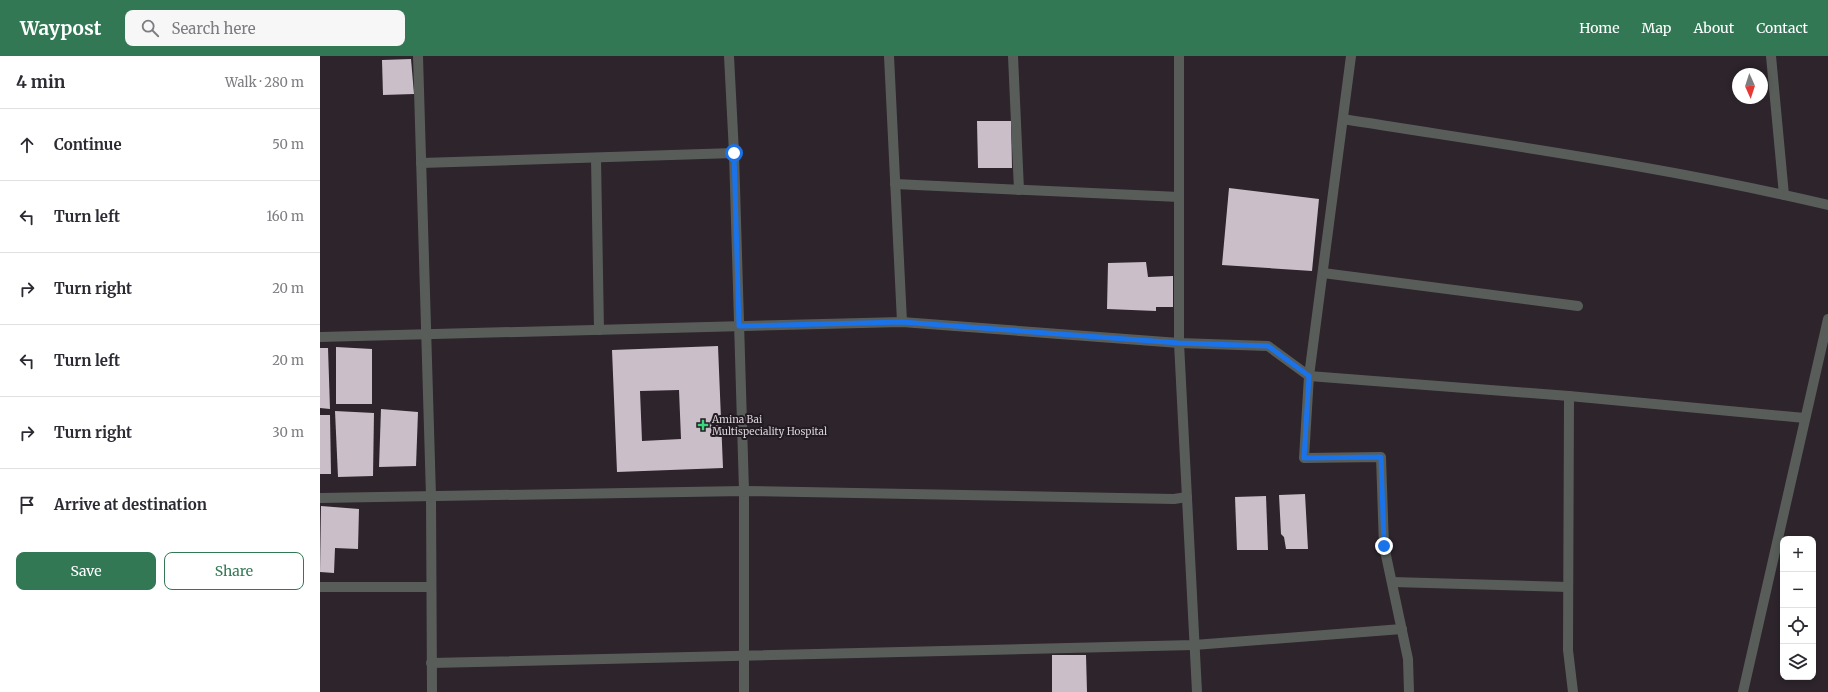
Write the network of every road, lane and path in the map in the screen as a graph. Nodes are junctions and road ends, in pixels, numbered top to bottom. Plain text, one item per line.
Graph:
1 (418, 56) edge
2 (729, 56) edge
3 (889, 56) edge
4 (1012, 56) edge
5 (1178, 56) edge
6 (1351, 56) edge
7 (1771, 56) edge
8 (1343, 119) junction
9 (734, 153) junction
10 (596, 158) junction
11 (421, 163) junction
12 (895, 184) junction
13 (1018, 190) junction
14 (1784, 194) junction
15 (1179, 197) junction
16 (1828, 205) edge
17 (1323, 273) junction
18 (1578, 306) dead end
19 (1828, 319) edge
20 (902, 322) junction
21 (739, 326) junction
22 (599, 330) junction
23 (426, 335) junction
24 (320, 337) edge
25 (1179, 343) junction
26 (1309, 376) junction
27 (1569, 396) junction
28 (1805, 418) junction
29 (744, 491) junction
30 (431, 496) junction
31 (1187, 497) junction
32 (320, 498) edge
33 (1392, 582) junction
34 (320, 586) edge
35 (431, 587) junction
36 (1568, 587) junction
37 (1402, 629) junction
38 (1194, 645) junction
39 (744, 656) junction
40 (431, 663) junction
41 (432, 692) edge
42 (744, 692) edge
43 (1197, 692) edge
44 (1410, 692) edge
45 (1574, 692) edge
46 (1743, 692) edge

1 - 11 street
2 - 9 street
3 - 12 street
4 - 13 street
5 - 15 street
6 - 8 street
7 - 14 street
8 - 14 street
8 - 17 street
9 - 10 street
9 - 21 street
10 - 11 street
10 - 22 street
11 - 23 street
12 - 13 street
12 - 20 street
13 - 15 street
14 - 16 street
15 - 25 street
17 - 18 street
17 - 26 street
19 - 28 street
20 - 21 street
20 - 25 street
21 - 22 street
21 - 29 street
22 - 23 street
23 - 24 street
23 - 30 street
25 - 26 street
25 - 31 street
26 - 27 street
26 - 33 street
27 - 28 street
27 - 36 street
28 - 46 street
29 - 30 street
29 - 31 street
29 - 39 street
30 - 32 street
30 - 35 street
31 - 38 street
33 - 36 street
33 - 37 street
34 - 35 street
35 - 40 street
36 - 45 street
37 - 38 street
37 - 44 street
38 - 39 street
38 - 43 street
39 - 40 street
39 - 42 street
40 - 41 street

